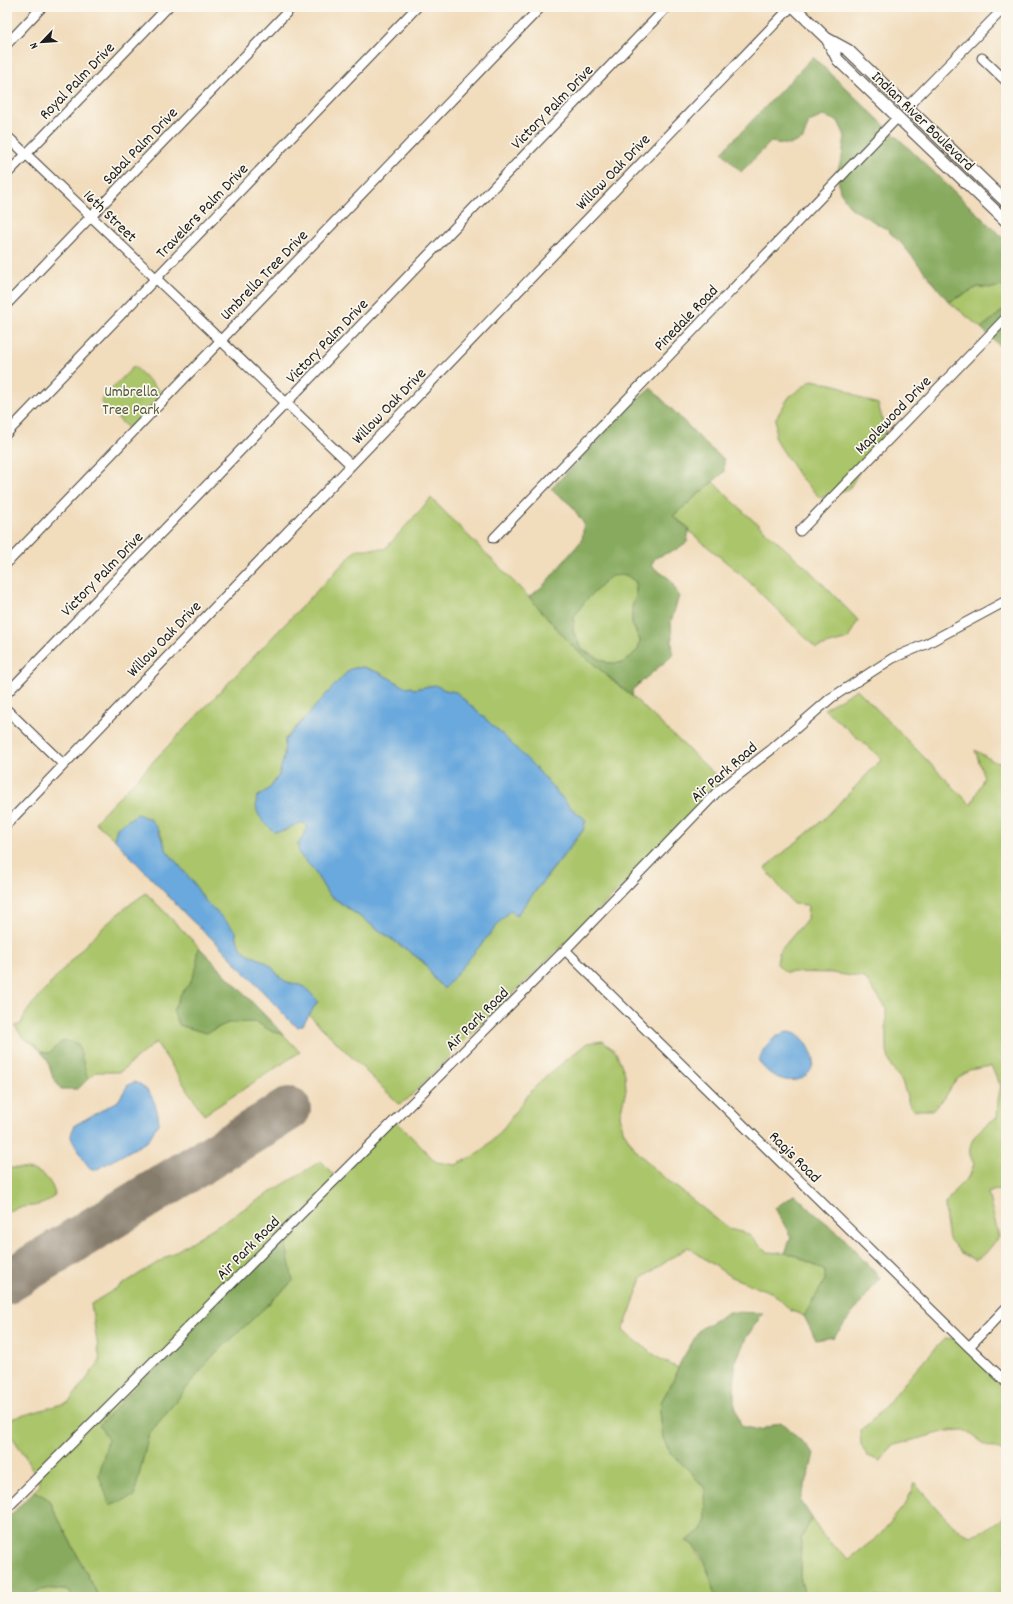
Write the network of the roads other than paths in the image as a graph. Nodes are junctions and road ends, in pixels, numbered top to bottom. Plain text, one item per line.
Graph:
1 (42, 7) edge
2 (168, 7) edge
3 (292, 7) edge
4 (417, 7) edge
5 (542, 7) edge
6 (667, 7) edge
7 (791, 7) edge
8 (794, 7) edge
9 (1005, 7) edge
10 (826, 38) junction
11 (7, 44) edge
12 (982, 58) dead end
13 (1006, 81) edge
14 (907, 107) junction
15 (898, 117) junction
16 (7, 136) edge
17 (26, 154) junction
18 (7, 174) edge
19 (1006, 202) edge
20 (91, 216) junction
21 (1006, 221) edge
22 (156, 278) junction
23 (7, 304) edge
24 (1006, 318) edge
25 (221, 340) junction
26 (286, 403) junction
27 (7, 433) edge
28 (351, 465) junction
29 (800, 531) dead end
30 (494, 538) dead end
31 (7, 563) edge
32 (1006, 601) edge
33 (7, 693) edge
34 (7, 710) edge
35 (63, 764) junction
36 (7, 824) edge
37 (565, 950) junction
38 (1006, 1308) edge
39 (968, 1347) junction
40 (1006, 1382) edge
41 (7, 1508) edge

1 - 11 street
2 - 17 street, Royal Palm Drive
3 - 20 street, Sabal Palm Drive
4 - 22 street, Travelers Palm Drive
5 - 25 street, Umbrella Tree Drive
6 - 26 street, Victory Palm Drive
7 - 28 street, Willow Oak Drive
8 - 10 main road, Indian River Boulevard
9 - 14 street
10 - 14 main road, Indian River Boulevard
10 - 15 main road, Indian River Boulevard
12 - 13 street
14 - 19 main road, Indian River Boulevard
15 - 21 main road, Indian River Boulevard
15 - 30 street, Pinedale Road
16 - 17 street, 16th Street
17 - 18 street, Royal Palm Drive
17 - 20 street, 16th Street
20 - 22 street, 16th Street
20 - 23 street, Sabal Palm Drive
22 - 25 street, 16th Street
22 - 27 street, Travelers Palm Drive
24 - 29 street, Maplewood Drive
25 - 26 street, 16th Street
25 - 31 street, Umbrella Tree Drive
26 - 28 street, 16th Street
26 - 33 street, Victory Palm Drive
28 - 35 street, Willow Oak Drive
32 - 37 street, Air Park Road
34 - 35 street
35 - 36 street, Willow Oak Drive
37 - 39 street, Ragis Road
37 - 41 street, Air Park Road
38 - 39 street
39 - 40 street, Ragis Road

